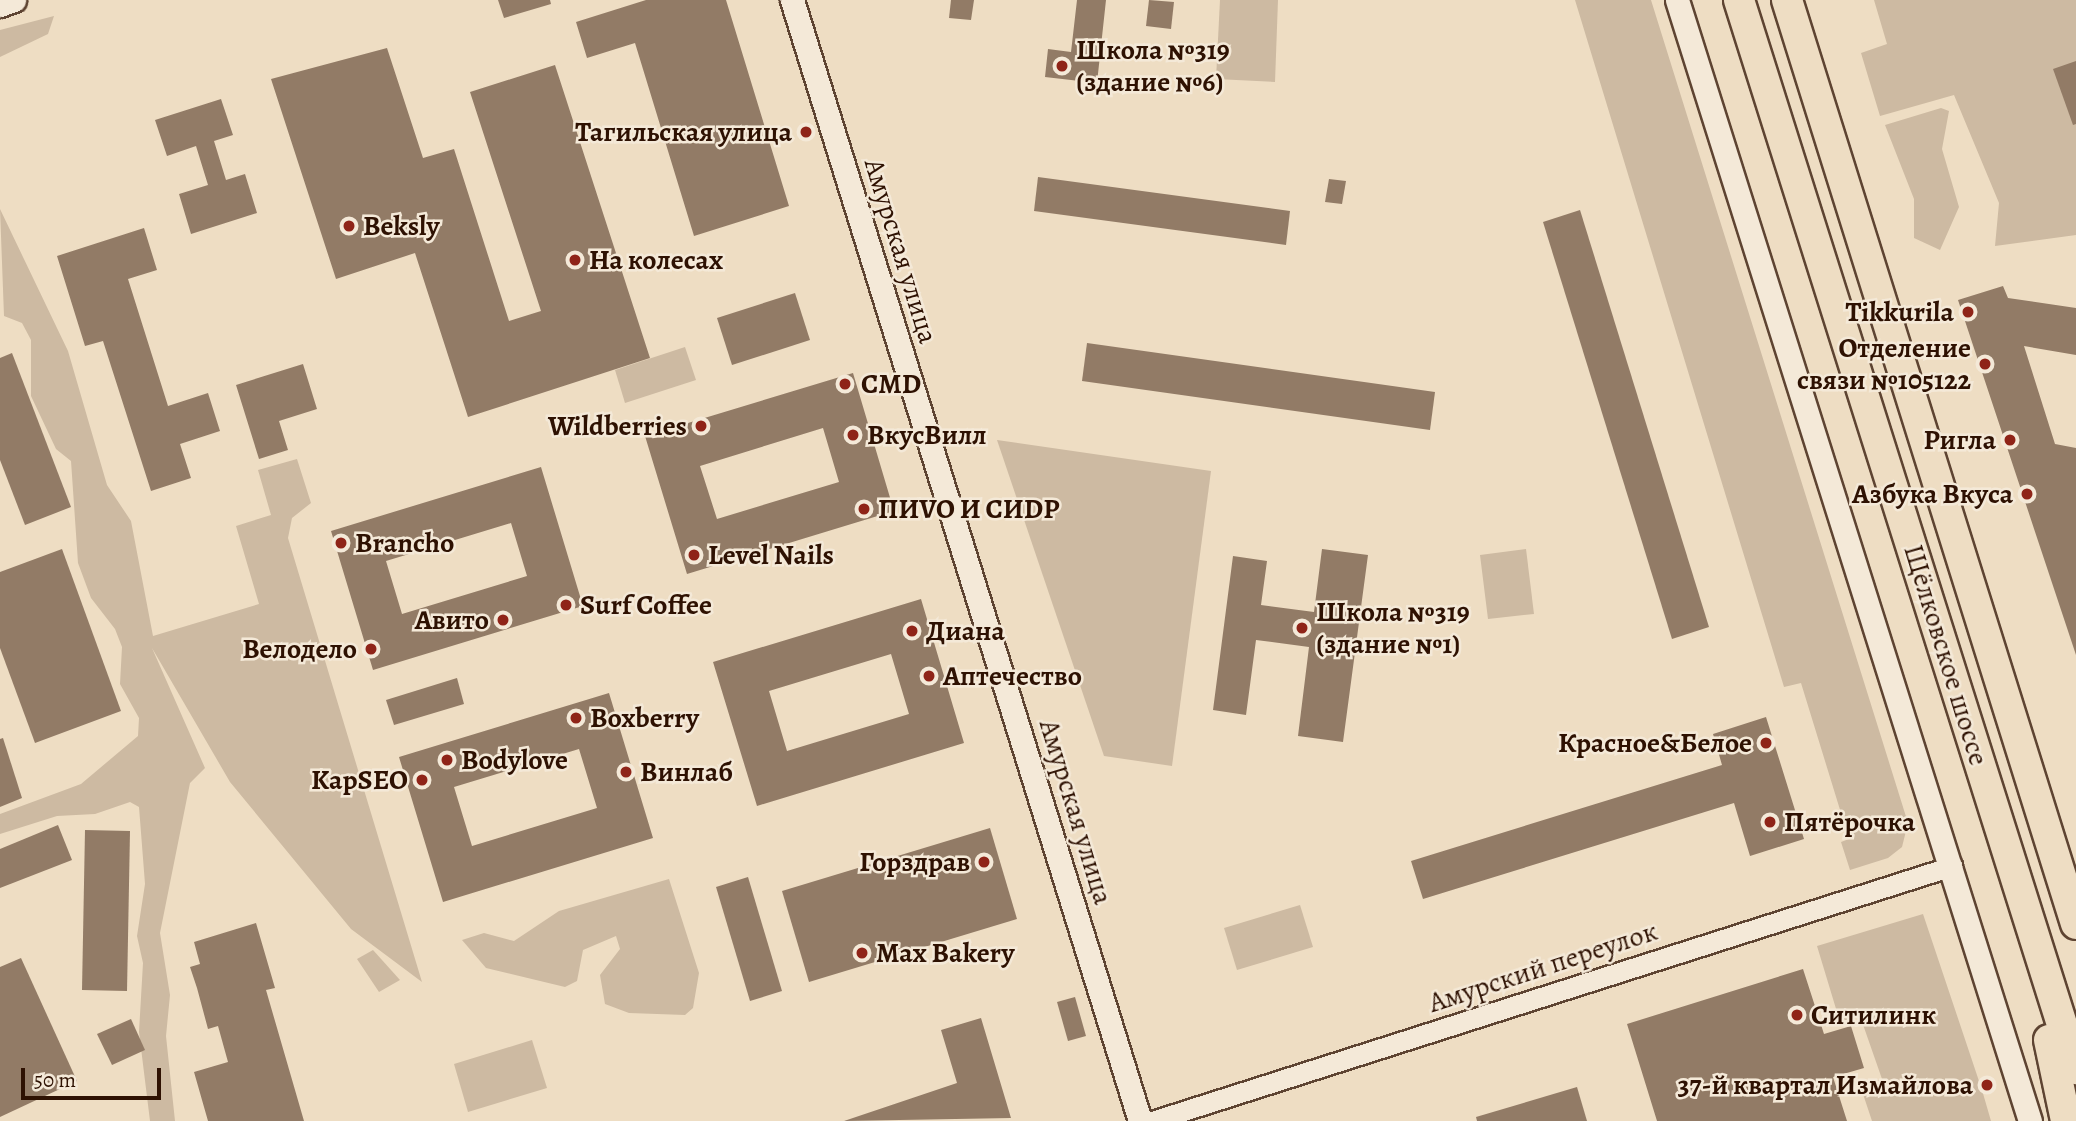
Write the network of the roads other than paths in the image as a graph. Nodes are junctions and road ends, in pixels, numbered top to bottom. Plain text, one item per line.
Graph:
1 (14, 0) edge
2 (792, 0) edge
3 (1677, 0) edge
4 (1739, 0) edge
5 (1787, 0) edge
6 (0, 5) edge
7 (2011, 862) junction
8 (1952, 866) junction
9 (2076, 924) edge
10 (2076, 1069) edge
11 (1140, 1121) edge
12 (1152, 1121) edge
13 (2030, 1121) edge
14 (2066, 1121) edge

1 - 6 street
2 - 11 street, Амурская улица
3 - 8 street
4 - 7 main road, Щёлковское шоссе
5 - 9 main road, Щёлковское шоссе
7 - 10 main road, Щёлковское шоссе
7 - 14 main road
8 - 12 street, Амурский переулок
8 - 13 street

